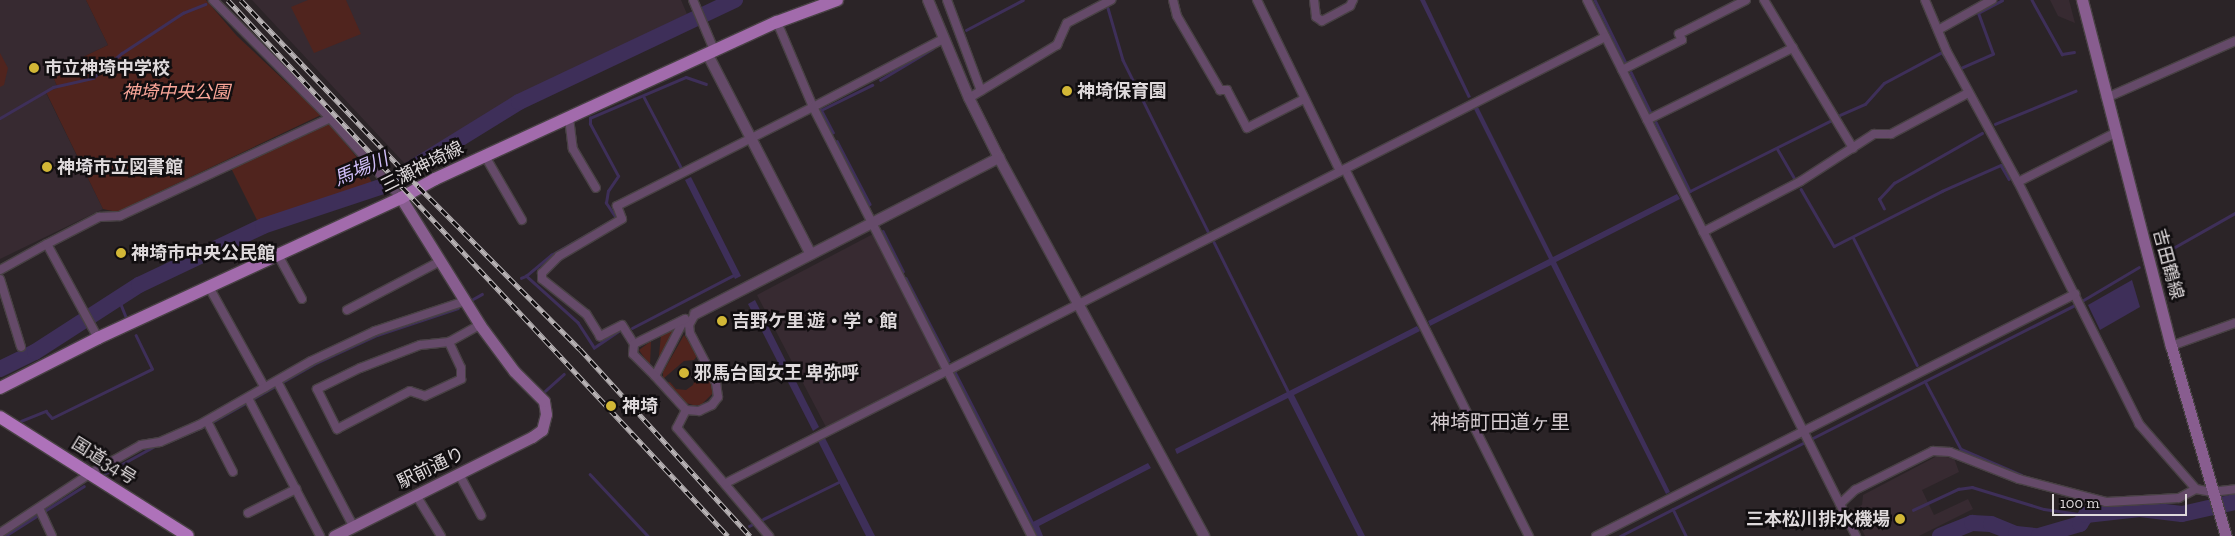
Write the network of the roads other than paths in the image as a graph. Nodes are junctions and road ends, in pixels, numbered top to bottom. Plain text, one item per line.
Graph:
1 (213, 0) edge
2 (837, 0) edge
3 (928, 0) edge
4 (947, 0) edge
5 (1111, 0) edge
6 (1173, 0) edge
7 (1257, 0) edge
8 (1314, 0) edge
9 (1353, 0) edge
10 (1587, 0) edge
11 (1746, 0) edge
12 (1764, 0) edge
13 (1925, 0) edge
14 (1992, 0) edge
15 (2082, 0) edge
16 (694, 3) edge
17 (777, 22) junction
18 (1938, 30) junction
19 (1605, 36) junction
20 (943, 39) junction
21 (2235, 42) edge
22 (1793, 48) junction
23 (712, 54) junction
24 (1622, 70) junction
25 (981, 91) junction
26 (1968, 93) junction
27 (969, 98) junction
28 (2106, 98) junction
29 (1304, 99) junction
30 (813, 107) junction
31 (330, 118) junction
32 (569, 118) junction
33 (1647, 120) junction
34 (2115, 133) junction
35 (751, 139) junction
36 (1853, 148) junction
37 (485, 156) junction
38 (999, 158) junction
39 (1342, 170) junction
40 (2018, 182) junction
41 (596, 188) dead end
42 (397, 194) junction
43 (522, 220) dead end
44 (872, 222) junction
45 (1703, 232) junction
46 (46, 244) junction
47 (810, 253) junction
48 (278, 255) junction
49 (439, 262) junction
50 (0, 270) edge
51 (0, 279) edge
52 (209, 287) junction
53 (2076, 296) junction
54 (302, 299) dead end
55 (465, 301) junction
56 (1079, 301) junction
57 (347, 310) dead end
58 (695, 314) junction
59 (684, 320) junction
60 (2235, 323) edge
61 (480, 325) junction
62 (98, 338) junction
63 (449, 342) junction
64 (634, 344) junction
65 (2171, 346) junction
66 (21, 347) dead end
67 (946, 368) junction
68 (655, 376) junction
69 (278, 384) junction
70 (0, 388) edge
71 (265, 388) junction
72 (250, 401) junction
73 (686, 410) junction
74 (0, 417) edge
75 (208, 424) junction
76 (1804, 433) junction
77 (234, 472) dead end
78 (91, 473) junction
79 (459, 474) junction
80 (726, 483) junction
81 (296, 489) junction
82 (2196, 489) junction
83 (2235, 489) edge
84 (2212, 492) junction
85 (416, 495) junction
86 (1840, 504) junction
87 (41, 512) junction
88 (248, 514) dead end
89 (481, 515) dead end
90 (353, 530) edge
91 (0, 533) edge
92 (52, 536) edge
93 (188, 536) edge
94 (320, 536) edge
95 (334, 536) edge
96 (441, 536) edge
97 (769, 536) edge
98 (1032, 536) edge
99 (1204, 536) edge
100 (1529, 536) edge
101 (1596, 536) edge
102 (1856, 536) edge
103 (2226, 536) edge

1 - 31 street
2 - 17 main road, 三瀬神埼線
3 - 20 street
4 - 25 street
5 - 25 street
6 - 29 street
7 - 29 street
8 - 9 street
10 - 19 street
11 - 24 street
12 - 22 street
13 - 18 street
14 - 18 street
15 - 28 main road, 吉田鶴線
16 - 23 street
17 - 23 main road, 三瀬神埼線
17 - 30 street
18 - 26 street
19 - 24 street
19 - 39 street
20 - 27 street
20 - 30 street
21 - 28 street
22 - 33 street
22 - 36 street
23 - 32 main road, 三瀬神埼線
23 - 35 street
24 - 33 street
25 - 27 street
26 - 36 street
26 - 40 street
27 - 38 street
28 - 34 main road, 吉田鶴線
29 - 39 street
30 - 35 street
30 - 44 street
31 - 42 street
31 - 46 street
32 - 37 main road, 三瀬神埼線
32 - 41 street
33 - 45 street
34 - 40 street
34 - 65 main road, 吉田鶴線
35 - 47 street
35 - 64 street
36 - 45 street
37 - 42 main road, 三瀬神埼線
37 - 43 street
38 - 44 street
38 - 56 street
39 - 56 street
39 - 100 street
40 - 53 street
42 - 48 main road, 三瀬神埼線
42 - 49 main road
44 - 47 street
44 - 67 street
45 - 76 street
46 - 50 street
46 - 62 street
47 - 58 street
48 - 52 main road, 三瀬神埼線
48 - 54 street
49 - 55 main road
49 - 57 street
51 - 66 street
52 - 62 main road, 三瀬神埼線
52 - 71 street
53 - 76 street
53 - 82 street
55 - 61 main road
55 - 69 street
56 - 67 street
56 - 99 street
58 - 59 street
58 - 73 street
59 - 64 street
59 - 68 street
60 - 65 street
61 - 63 street
61 - 79 main road, 駅前通り
62 - 70 main road, 三瀬神埼線
63 - 63 street
64 - 68 street
65 - 84 main road, 吉田鶴線
67 - 80 street
67 - 98 street
68 - 73 street
69 - 71 street
69 - 90 street
71 - 72 street
72 - 75 street
72 - 81 street
73 - 80 street
74 - 78 highway, 国道34号
75 - 77 street
75 - 78 street
76 - 86 street
76 - 101 street
78 - 87 street
78 - 93 highway, 国道34号
79 - 85 main road, 駅前通り
79 - 89 street
80 - 97 street
81 - 88 street
81 - 94 street
82 - 84 street
82 - 86 street
83 - 84 street
84 - 103 main road, 吉田鶴線
85 - 90 main road, 駅前通り
85 - 96 street
86 - 102 street
87 - 91 street
87 - 92 street
90 - 95 main road, 駅前通り

